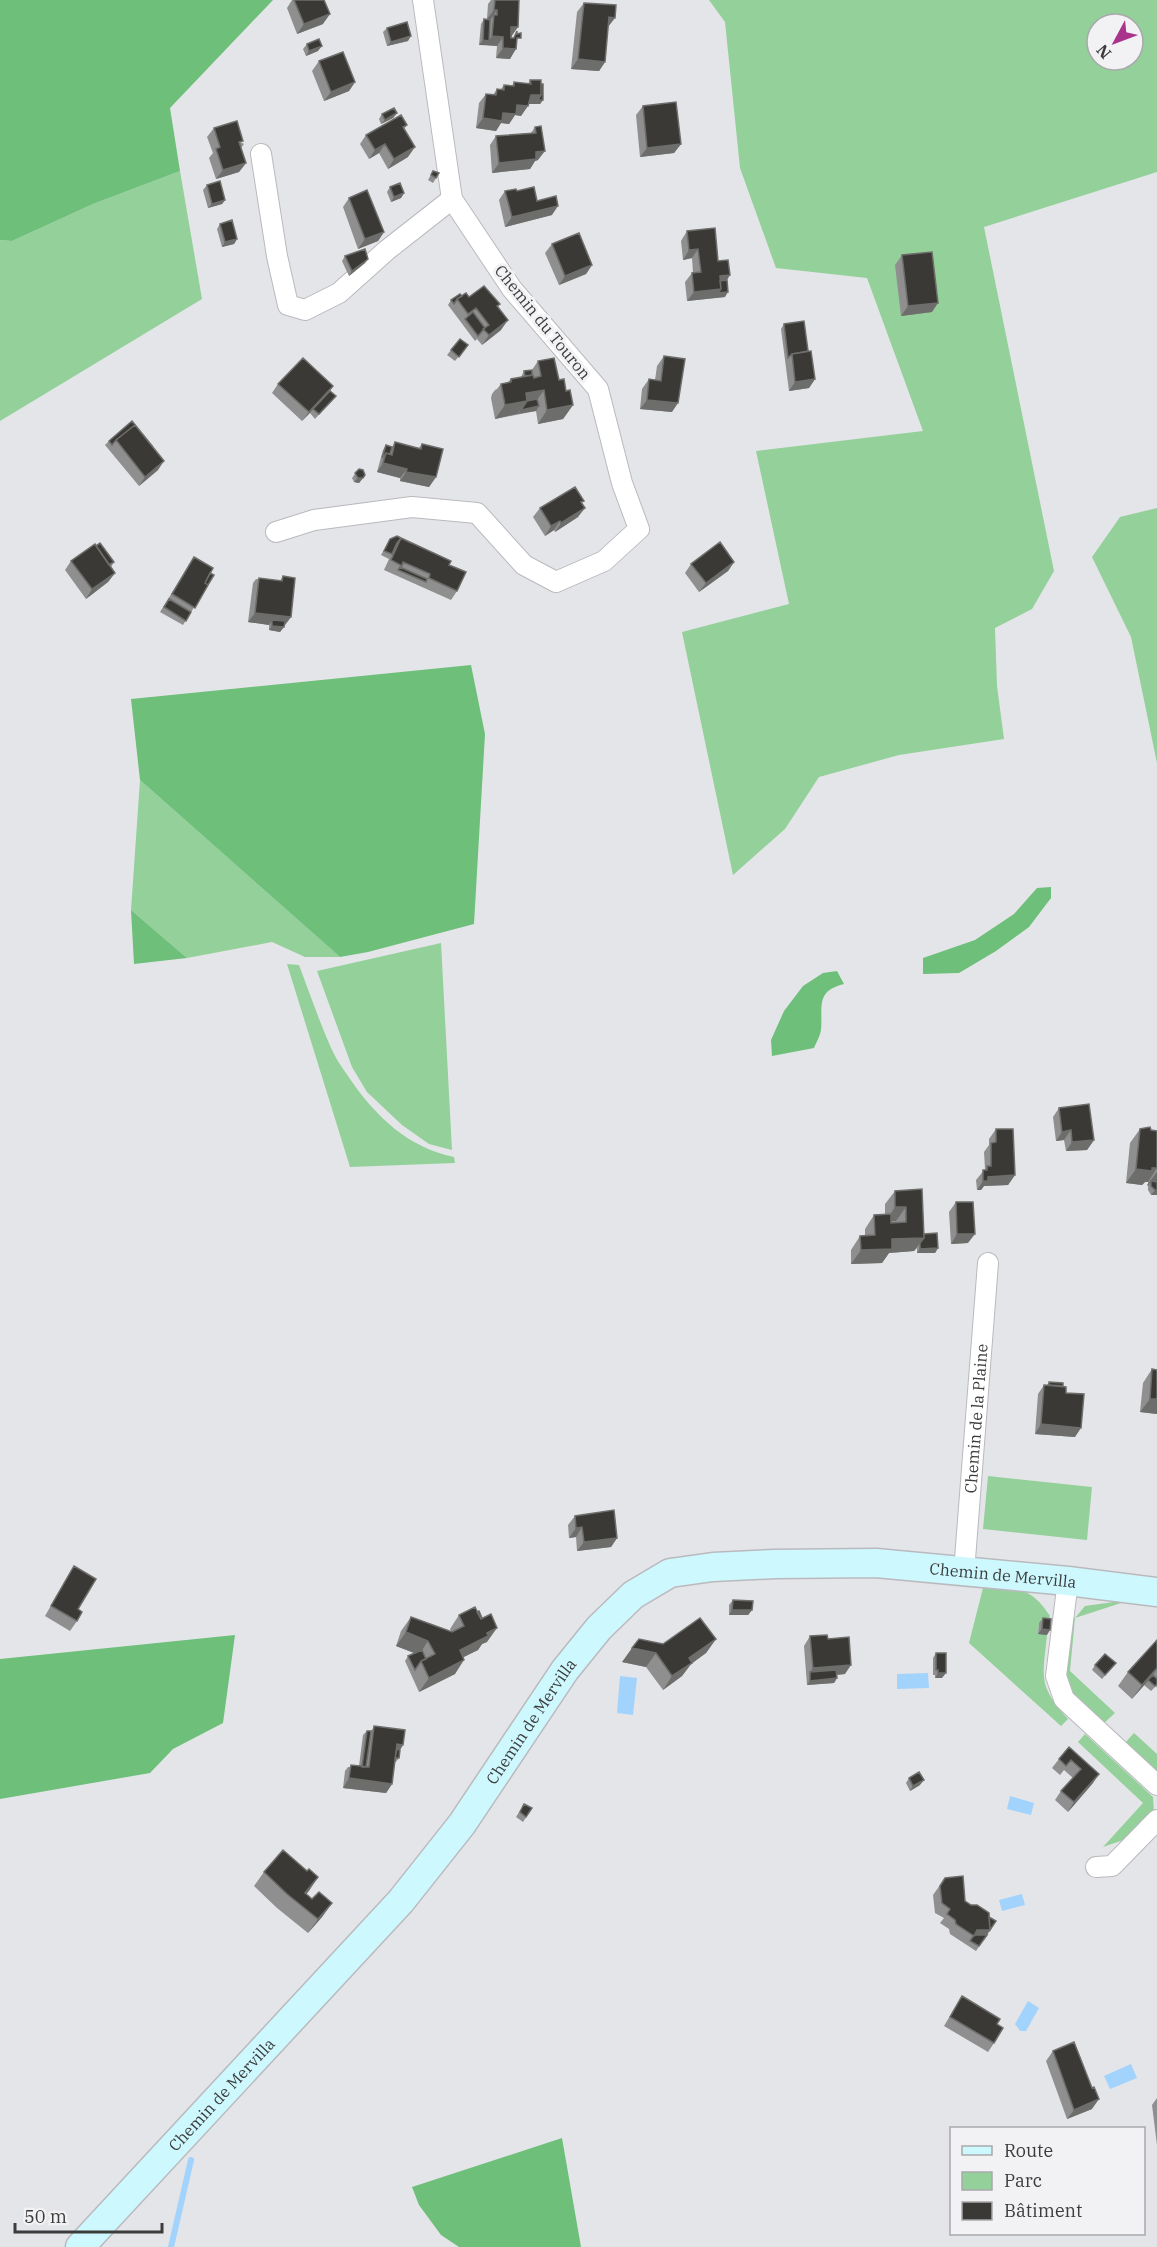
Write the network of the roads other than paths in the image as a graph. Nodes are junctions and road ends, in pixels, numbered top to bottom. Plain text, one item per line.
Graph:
1 (423, 0) edge
2 (261, 154) dead end
3 (452, 199) junction
4 (276, 532) dead end
5 (988, 1263) dead end
6 (964, 1572) junction
7 (1068, 1581) junction
8 (1157, 1592) edge
9 (1157, 1785) edge
10 (1157, 1820) edge
11 (1096, 1867) dead end
12 (80, 2247) edge

1 - 3 street, Chemin du Touron
2 - 3 street
3 - 4 street, Chemin du Touron
5 - 6 street, Chemin de la Plaine
6 - 7 street, Chemin de Mervilla
6 - 12 street, Chemin de Mervilla
7 - 8 street, Chemin de Mervilla
7 - 9 street
10 - 11 street

